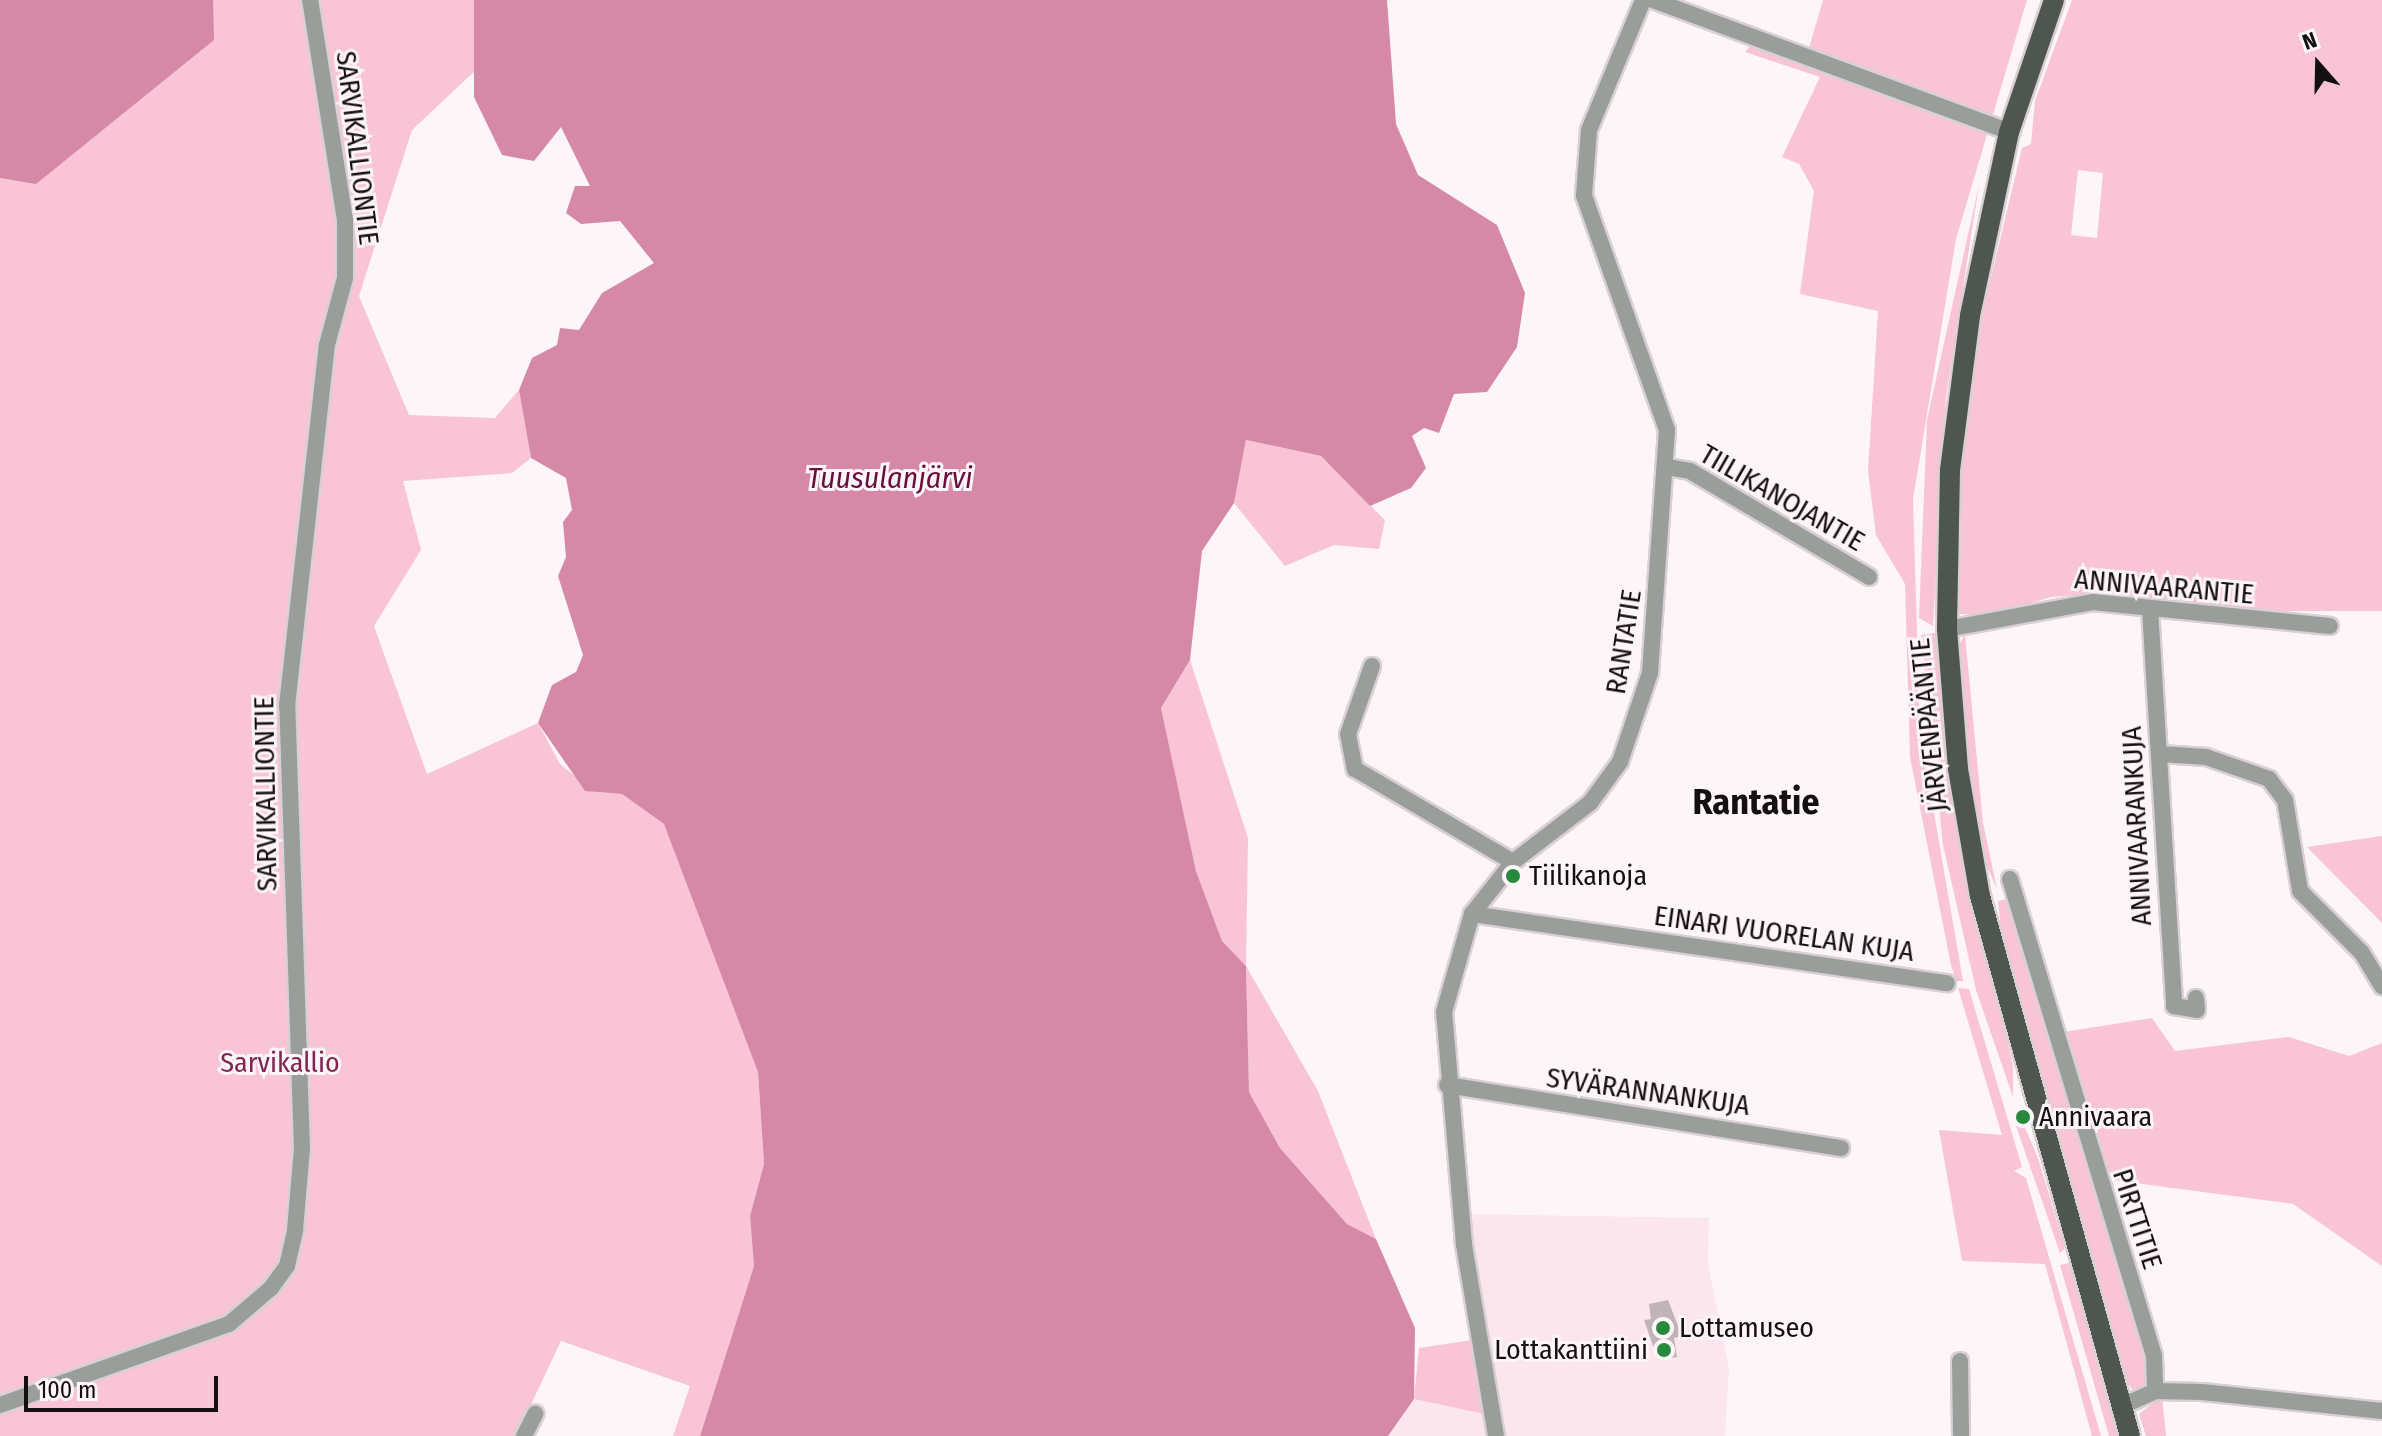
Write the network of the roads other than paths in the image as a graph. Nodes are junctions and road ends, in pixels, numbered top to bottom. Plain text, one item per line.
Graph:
1 (310, 0) edge
2 (1643, 0) edge
3 (1653, 0) edge
4 (2054, 0) edge
5 (2009, 132) junction
6 (1667, 467) junction
7 (1869, 577) dead end
8 (2150, 609) junction
9 (2330, 626) dead end
10 (1947, 629) junction
11 (1372, 666) dead end
12 (2161, 754) junction
13 (1513, 862) junction
14 (2010, 879) dead end
15 (1472, 914) junction
16 (1947, 983) dead end
17 (2382, 986) edge
18 (2196, 998) dead end
19 (1447, 1085) junction
20 (1841, 1148) dead end
21 (1960, 1361) dead end
22 (2155, 1391) junction
23 (0, 1405) edge
24 (2122, 1406) junction
25 (2382, 1411) edge
26 (535, 1414) dead end
27 (524, 1436) edge
28 (1496, 1436) edge
29 (1961, 1436) edge
30 (2130, 1436) edge

1 - 23 street, SARVIKALLIONTIE
2 - 6 street, RANTATIE
3 - 5 street
4 - 5 main road, JÄRVENPÄÄNTIE
5 - 10 main road, JÄRVENPÄÄNTIE
6 - 7 street, TIILIKANOJANTIE
6 - 13 street, RANTATIE
8 - 9 street, ANNIVAARANTIE
8 - 10 street, ANNIVAARANTIE
8 - 12 street, ANNIVAARANKUJA
10 - 24 main road, JÄRVENPÄÄNTIE
11 - 13 street
12 - 17 street
12 - 18 street, ANNIVAARANKUJA
13 - 15 street, RANTATIE
14 - 22 street, PIRTTITIE
15 - 16 street, EINARI VUORELAN KUJA
15 - 19 street, RANTATIE
19 - 20 street, SYVÄRANNANKUJA
19 - 28 street, RANTATIE
21 - 29 street
22 - 24 street
22 - 25 street
24 - 30 main road, JÄRVENPÄÄNTIE
26 - 27 street

